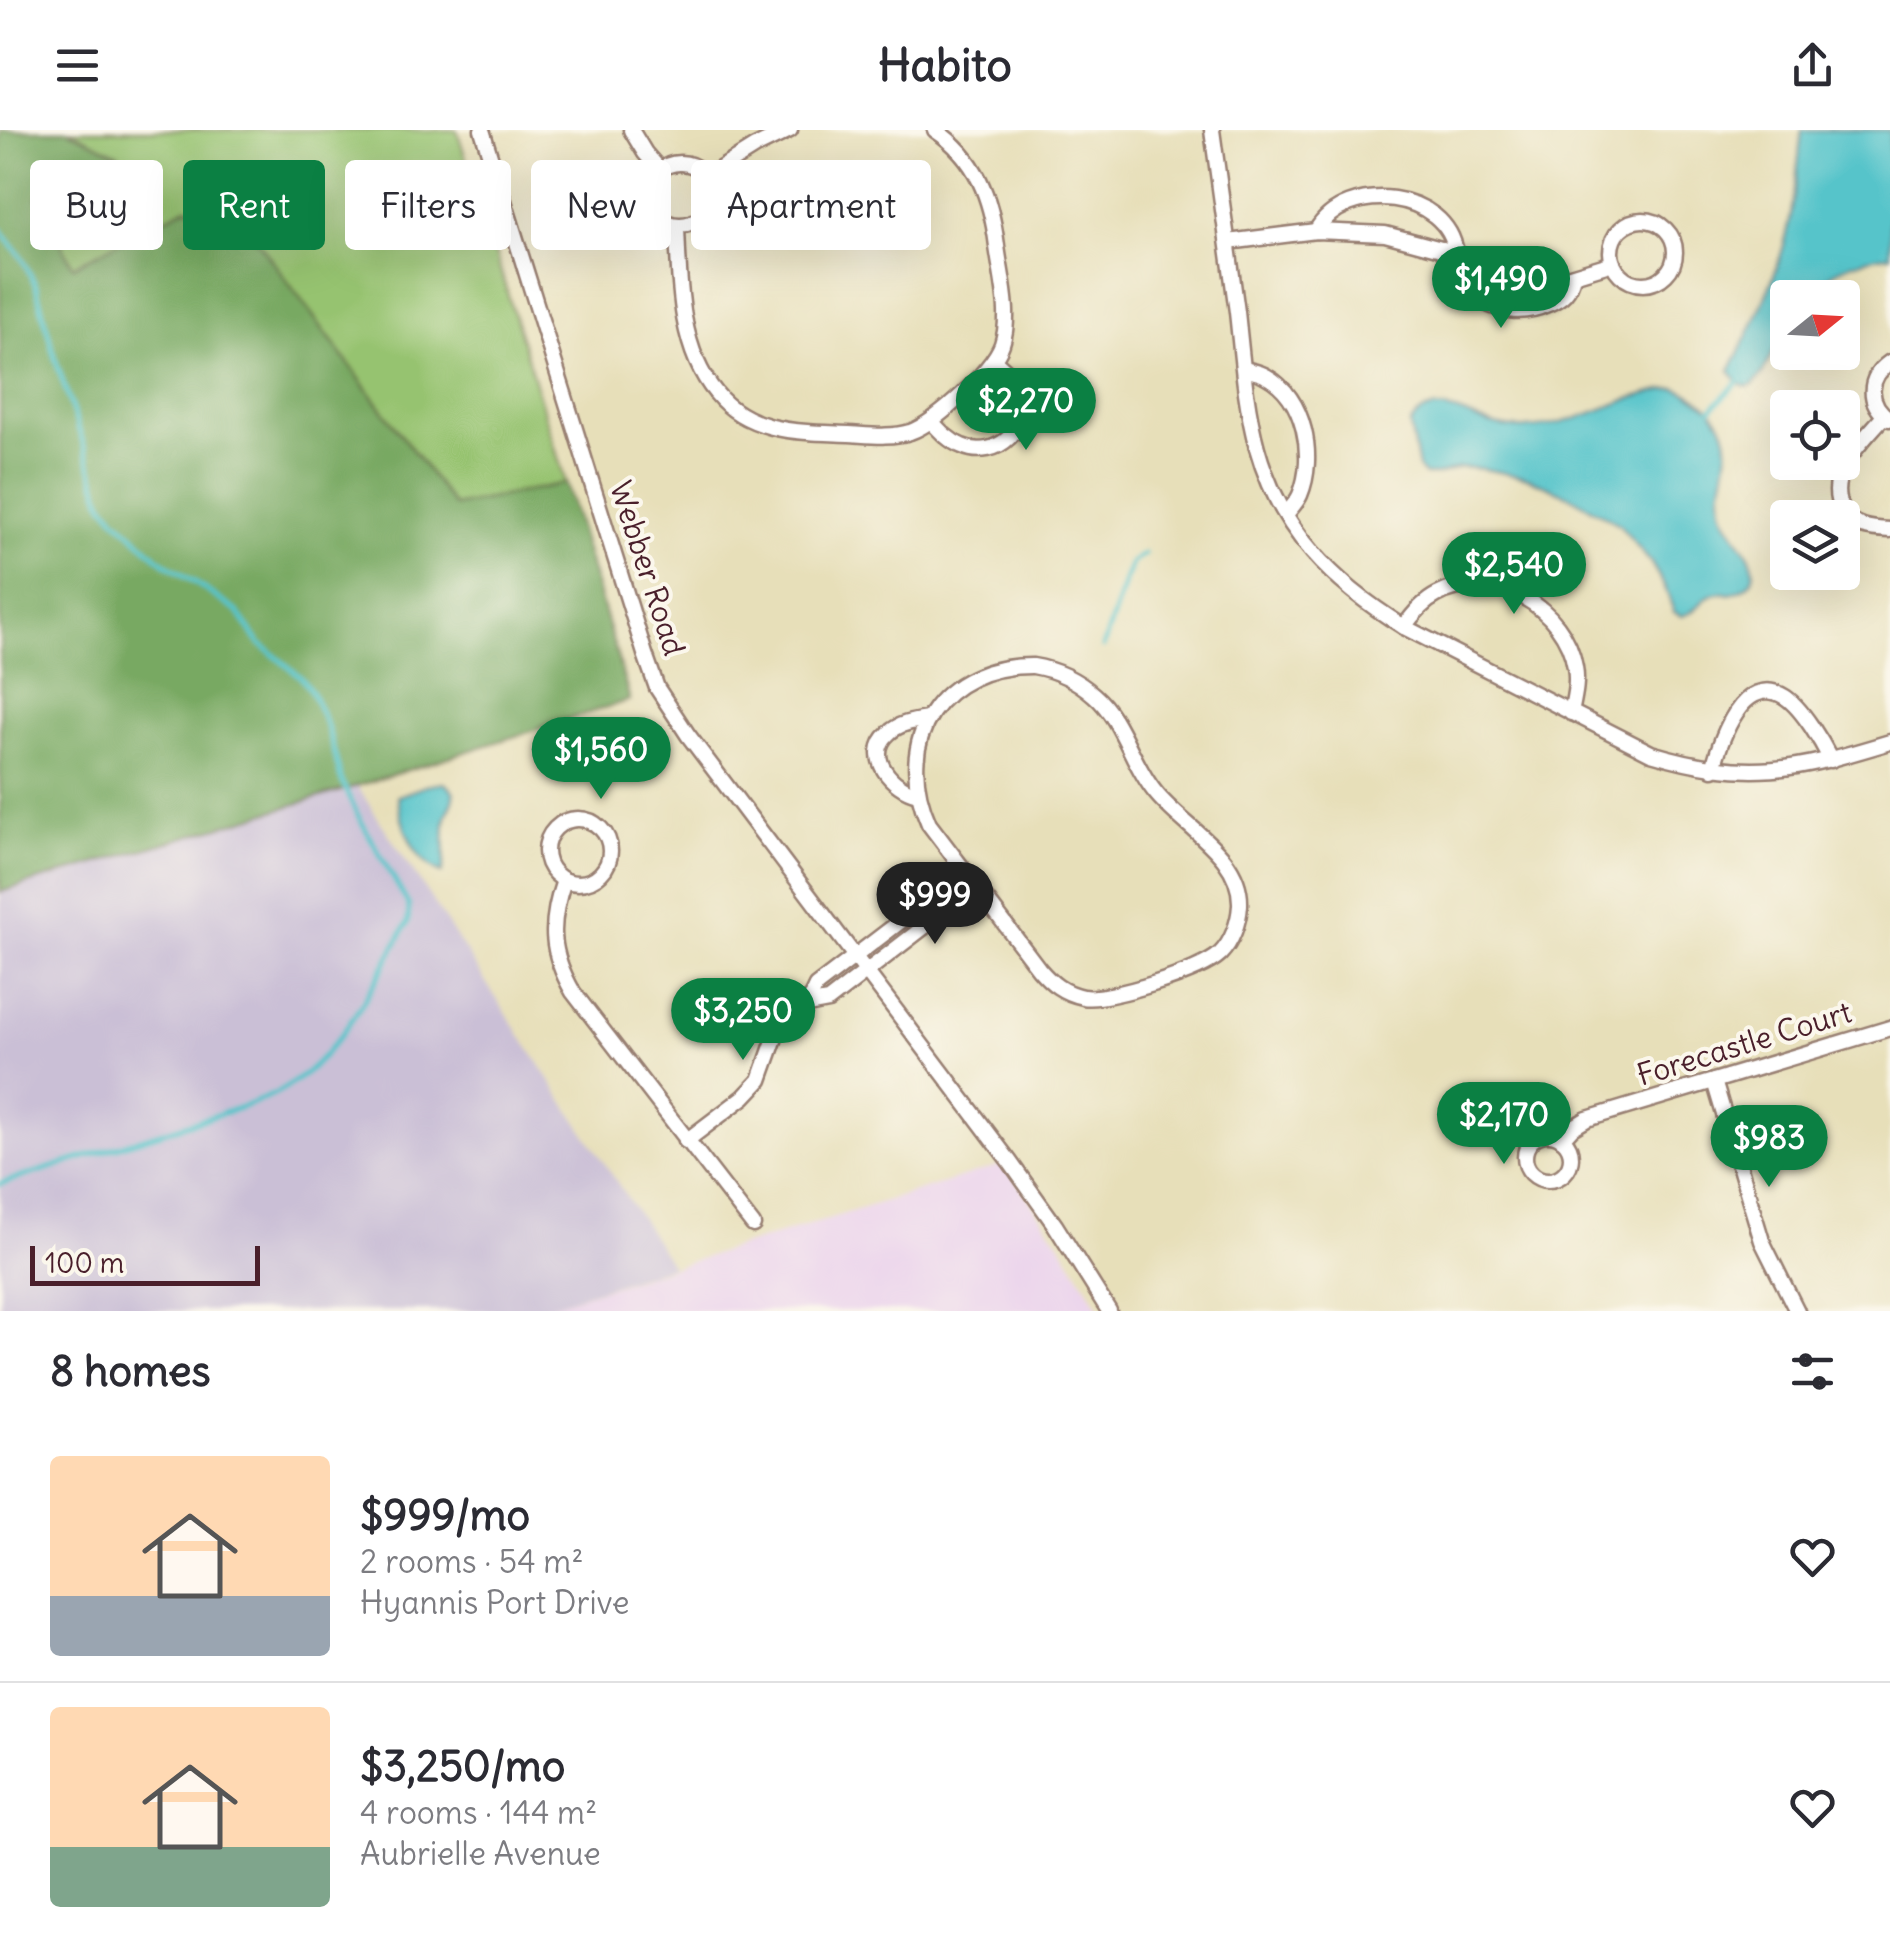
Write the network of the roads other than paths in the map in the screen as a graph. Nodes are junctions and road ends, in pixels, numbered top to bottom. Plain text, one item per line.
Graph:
1 (482, 130) edge
2 (631, 130) edge
3 (790, 130) edge
4 (935, 130) edge
5 (1212, 130) edge
6 (651, 160) edge
7 (734, 160) edge
8 (671, 224) edge
9 (691, 224) edge
10 (676, 226) junction
11 (1316, 231) junction
12 (1228, 242) junction
13 (1450, 251) junction
14 (1613, 264) junction
15 (1572, 276) junction
16 (994, 360) junction
17 (1890, 362) edge
18 (1244, 368) junction
19 (1887, 418) edge
20 (931, 421) junction
21 (1286, 514) junction
22 (1890, 530) edge
23 (1404, 627) junction
24 (1570, 713) junction
25 (928, 719) junction
26 (1890, 742) edge
27 (1830, 760) junction
28 (1714, 768) junction
29 (918, 794) junction
30 (965, 872) junction
31 (564, 880) junction
32 (976, 887) junction
33 (854, 955) junction
34 (867, 973) junction
35 (807, 1005) junction
36 (1890, 1028) edge
37 (1714, 1081) junction
38 (1562, 1139) dead end
39 (686, 1141) junction
40 (753, 1225) dead end
41 (1109, 1311) edge
42 (1797, 1311) edge

1 - 33 street, Webber Road
2 - 6 street
3 - 7 street
4 - 16 street
5 - 12 street
8 - 10 street
9 - 10 street
10 - 20 street
11 - 12 street
11 - 13 street
11 - 13 street
12 - 18 street
13 - 15 street
13 - 15 street
14 - 14 street
14 - 15 street
16 - 20 street
16 - 20 street
17 - 19 street
18 - 21 street
18 - 21 street
19 - 22 street
21 - 23 street
23 - 24 street
23 - 24 street
24 - 28 street
25 - 29 street
25 - 29 street
25 - 32 street
26 - 27 street
27 - 28 street
27 - 28 street
29 - 30 street
30 - 32 street
30 - 33 street
31 - 31 street
31 - 39 street
32 - 34 street
33 - 34 street, Webber Road
33 - 35 street
34 - 35 street
34 - 41 street, Webber Road
35 - 39 street
36 - 37 street, Forecastle Court
37 - 38 street, Forecastle Court
37 - 42 street
39 - 40 street

